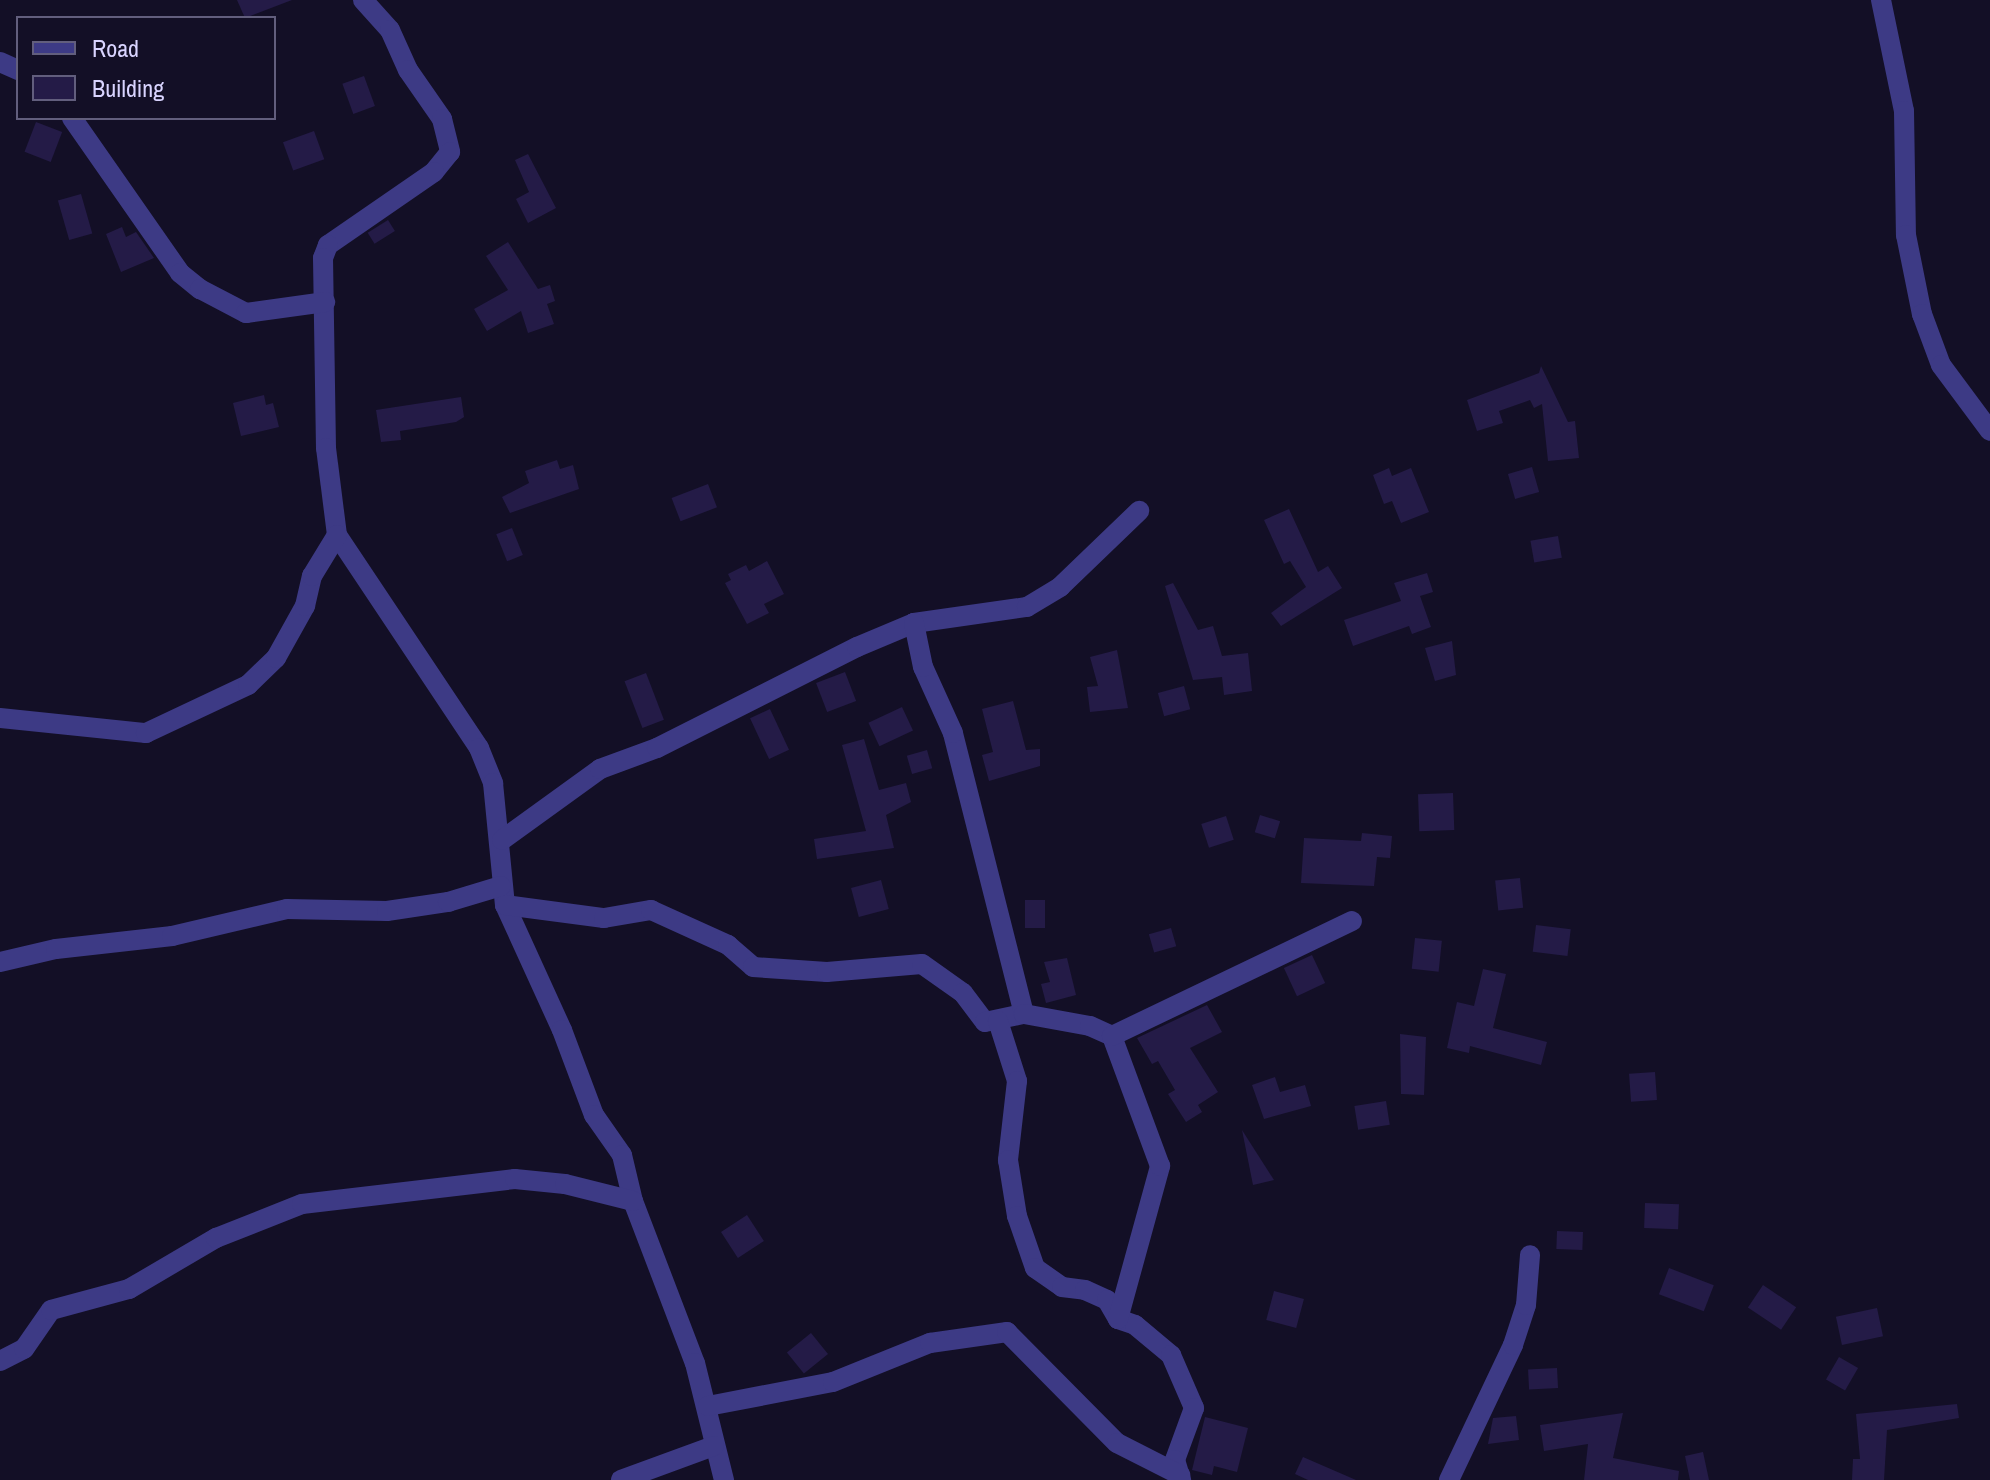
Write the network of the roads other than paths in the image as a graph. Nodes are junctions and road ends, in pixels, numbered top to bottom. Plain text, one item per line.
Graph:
1 (363, 0) edge
2 (1881, 0) edge
3 (73, 120) edge
4 (325, 302) junction
5 (1990, 431) edge
6 (1139, 511) dead end
7 (337, 535) junction
8 (914, 623) junction
9 (0, 718) edge
10 (502, 840) junction
11 (503, 896) junction
12 (1352, 921) dead end
13 (0, 962) edge
14 (1024, 1014) junction
15 (998, 1021) junction
16 (1112, 1036) junction
17 (633, 1201) junction
18 (1530, 1255) dead end
19 (1118, 1319) junction
20 (0, 1361) edge
21 (708, 1406) junction
22 (714, 1446) junction
23 (1180, 1478) edge
24 (621, 1480) edge
25 (724, 1480) edge
26 (1449, 1480) edge

1 - 4 street
2 - 5 street
3 - 4 street
4 - 7 street
6 - 8 street
7 - 9 street
7 - 10 street
8 - 10 street
8 - 14 street
10 - 11 street
11 - 13 street
11 - 15 street
11 - 17 street
12 - 16 street
14 - 15 street
14 - 16 street
15 - 19 street
16 - 19 street
17 - 20 street
17 - 21 street
18 - 26 street
19 - 23 street
21 - 22 street
21 - 23 street
22 - 24 street
22 - 25 street

